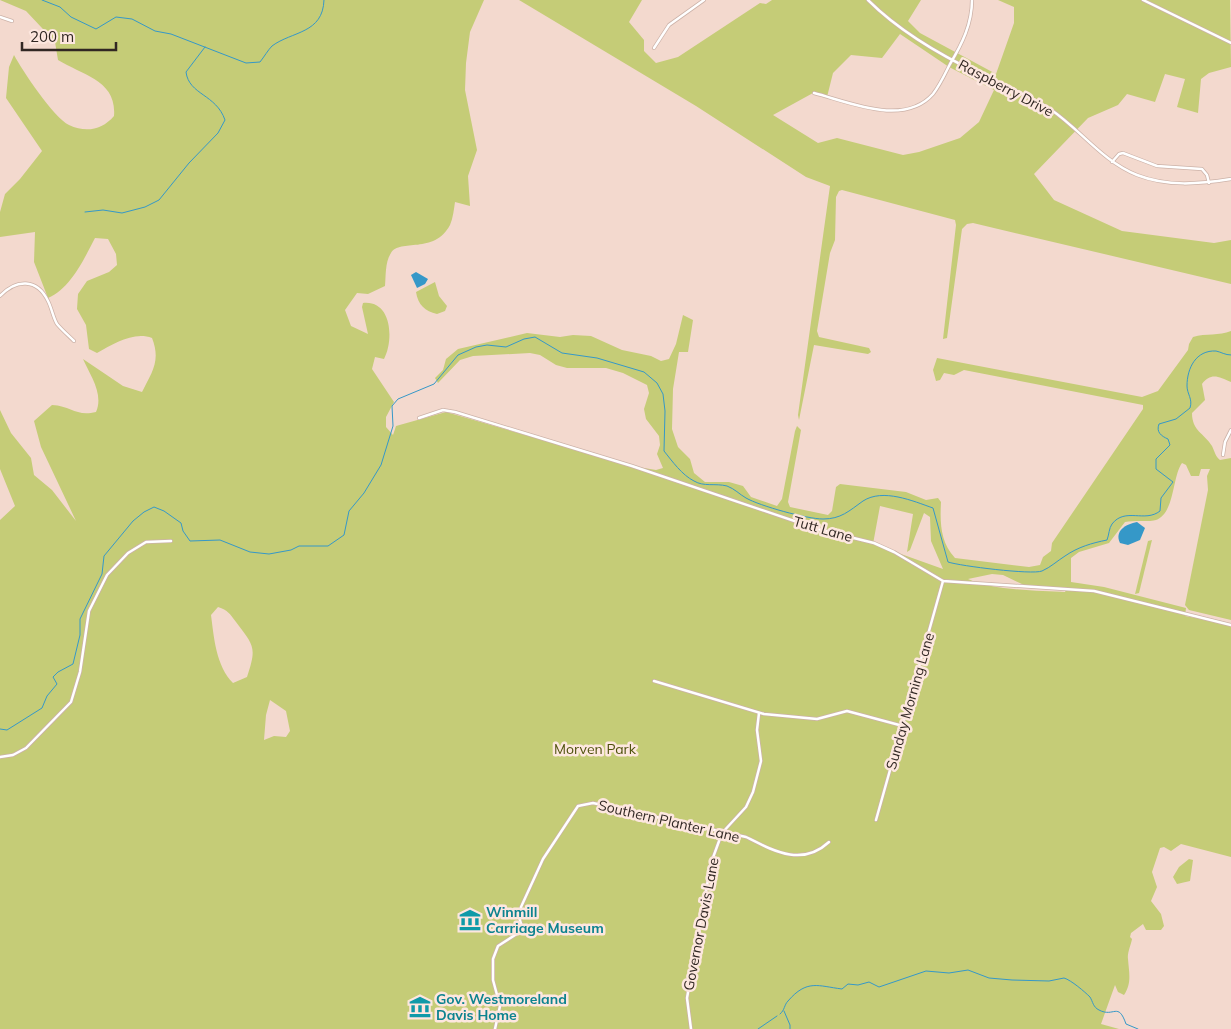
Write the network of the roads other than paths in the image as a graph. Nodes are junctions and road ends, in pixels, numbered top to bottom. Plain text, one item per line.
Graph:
1 (704, 0) edge
2 (868, 0) edge
3 (972, 0) edge
4 (1144, 0) edge
5 (0, 17) edge
6 (12, 21) dead end
7 (1231, 43) edge
8 (654, 48) dead end
9 (953, 60) junction
10 (814, 94) dead end
11 (1112, 162) junction
12 (1231, 179) edge
13 (1209, 182) junction
14 (0, 296) edge
15 (74, 341) dead end
16 (419, 418) dead end
17 (1231, 430) edge
18 (1223, 455) dead end
19 (171, 541) dead end
20 (943, 581) junction
21 (1231, 625) edge
22 (654, 681) dead end
23 (759, 713) junction
24 (903, 726) junction
25 (0, 758) edge
26 (876, 820) dead end
27 (722, 832) junction
28 (829, 842) dead end
29 (494, 1029) edge
30 (691, 1029) edge

1 - 8 street
2 - 9 street, Raspberry Drive
3 - 9 street
4 - 7 street
5 - 6 street
9 - 10 street
9 - 11 street, Raspberry Drive
11 - 13 street, Raspberry Drive
11 - 13 street
12 - 13 street, Raspberry Drive
14 - 15 street
16 - 20 street, Tutt Lane
17 - 18 street
19 - 25 street
20 - 21 street, Tutt Lane
20 - 24 street, Sunday Morning Lane
22 - 23 street
23 - 24 street
23 - 27 street, Governor Davis Lane
24 - 26 street, Sunday Morning Lane
27 - 28 street, Southern Planter Lane
27 - 29 street, Southern Planter Lane
27 - 30 street, Governor Davis Lane

